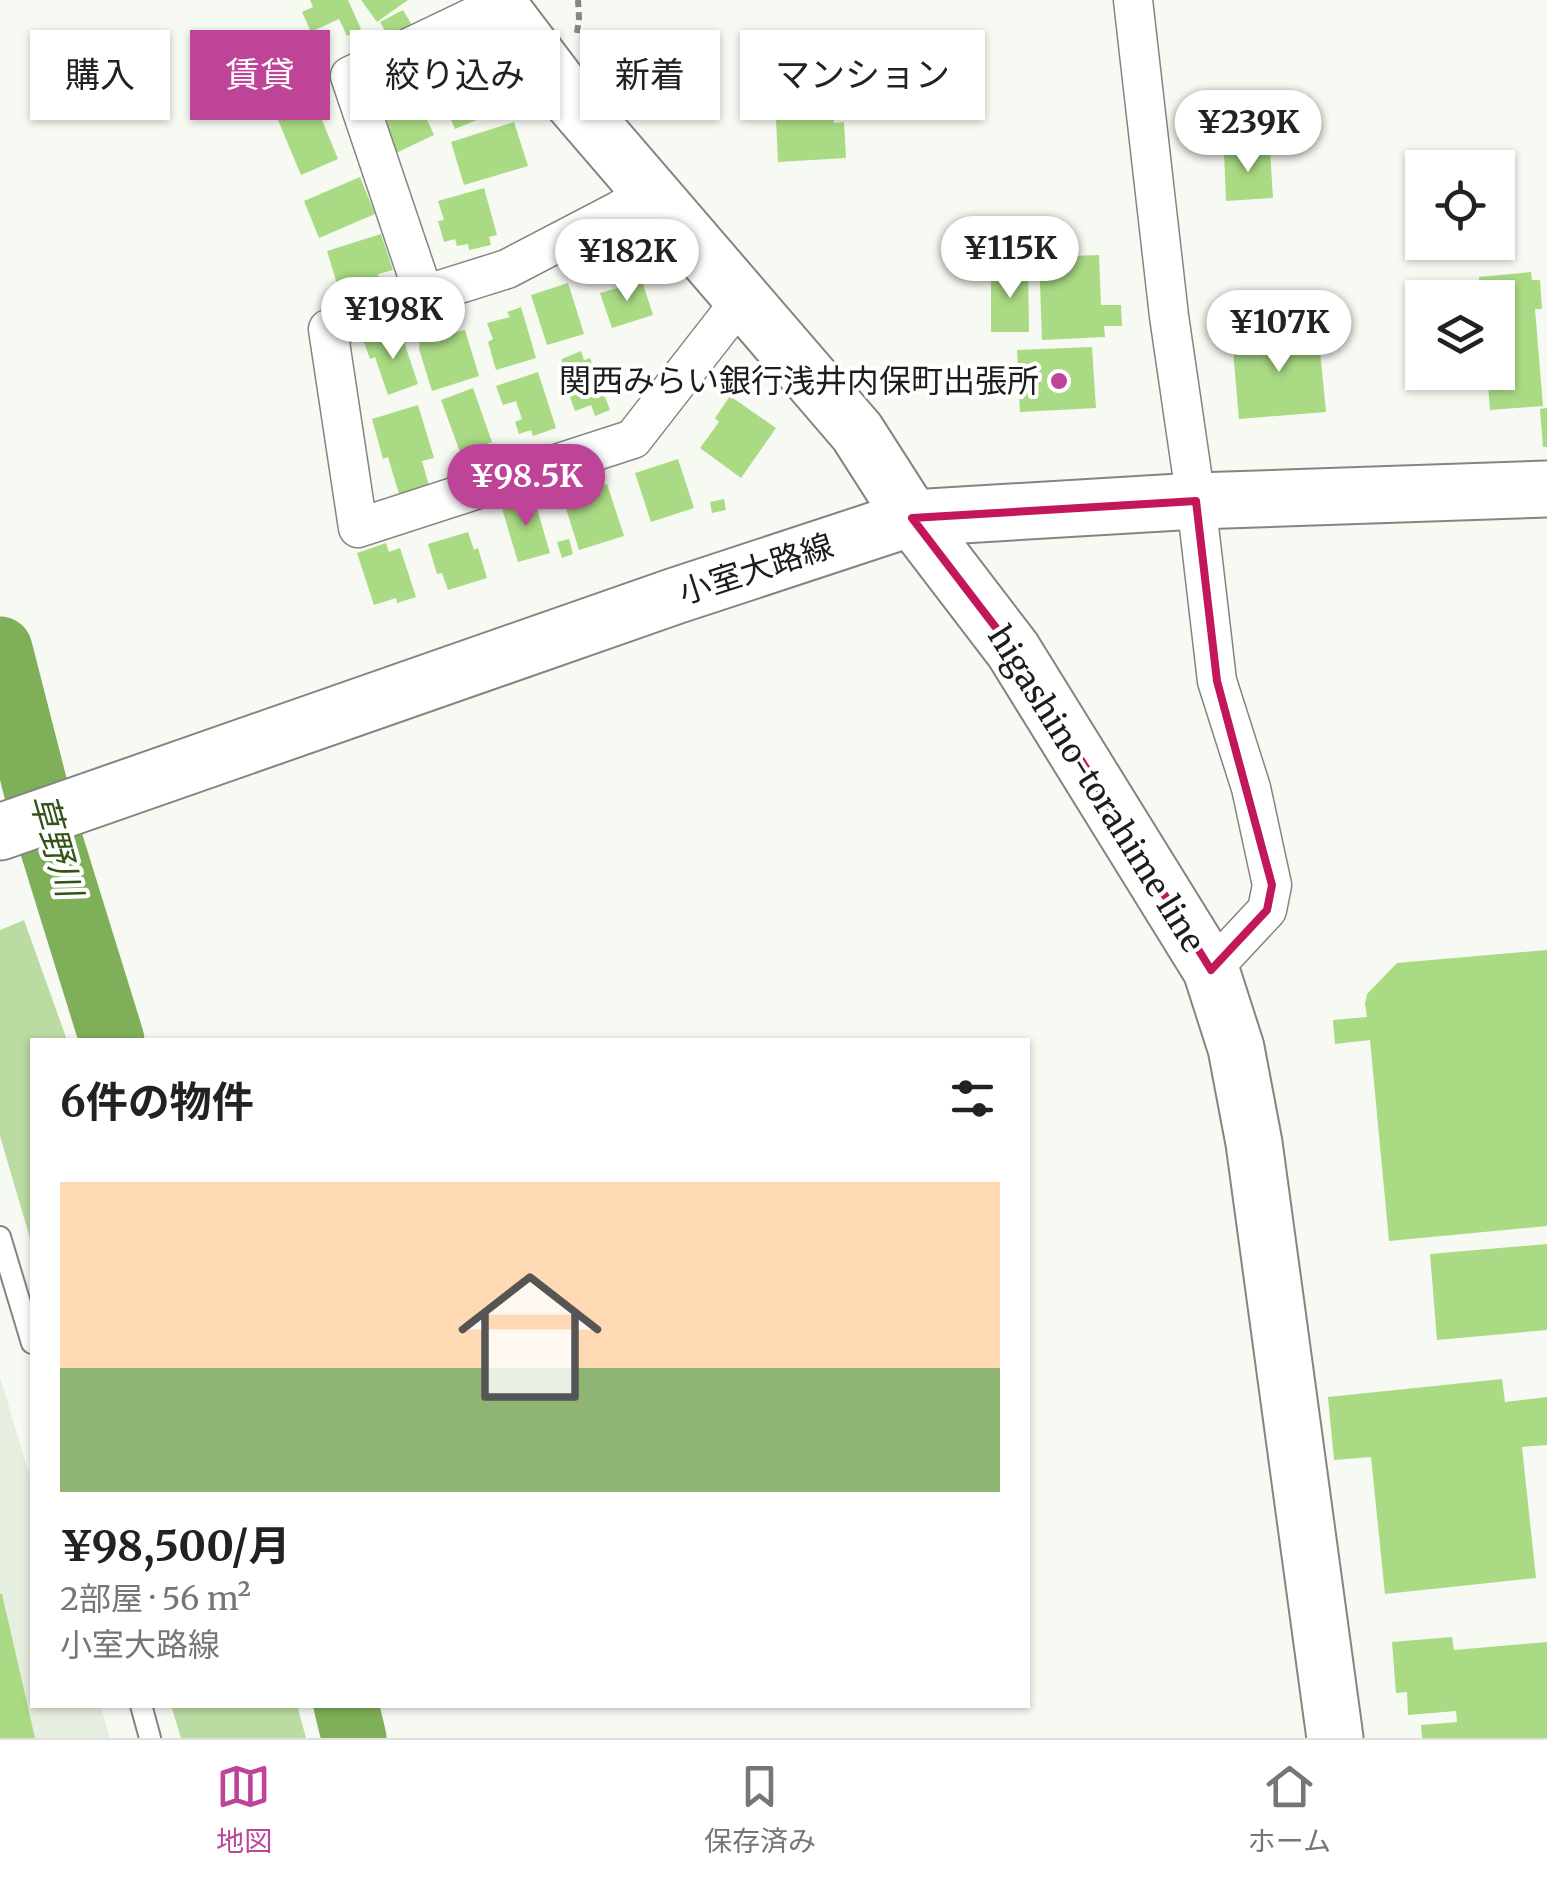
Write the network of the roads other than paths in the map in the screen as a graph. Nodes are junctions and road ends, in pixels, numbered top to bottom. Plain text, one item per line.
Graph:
1 (1133, 0) edge
2 (496, 2) edge
3 (649, 191) junction
4 (424, 295) junction
5 (742, 299) junction
6 (1547, 489) edge
7 (1196, 502) junction
8 (912, 518) junction
9 (0, 832) edge
10 (1210, 970) junction
11 (0, 1237) edge
12 (30, 1336) edge
13 (142, 1708) edge
14 (150, 1738) edge
15 (1335, 1738) edge

1 - 7 street
2 - 3 main road, higashino-torahime line
2 - 4 street
3 - 4 street
3 - 5 main road, higashino-torahime line
4 - 5 street
5 - 8 main road, higashino-torahime line
6 - 7 main road, 小室大路線
7 - 8 main road, 小室大路線
7 - 10 street
8 - 9 main road, 小室大路線
8 - 10 main road, higashino-torahime line
10 - 15 main road, higashino-torahime line
11 - 12 lane
13 - 14 lane

